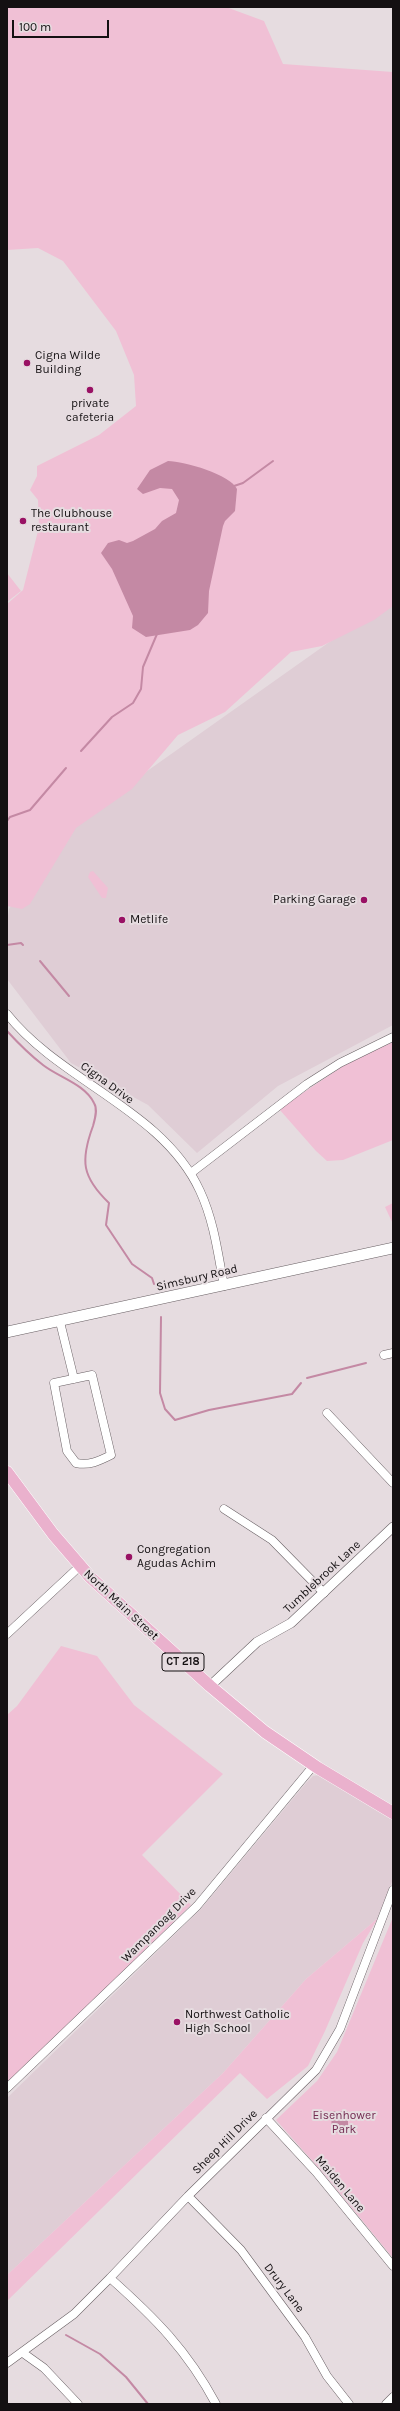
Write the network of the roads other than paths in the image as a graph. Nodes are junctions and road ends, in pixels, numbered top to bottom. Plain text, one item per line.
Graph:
1 (7, 1014) edge
2 (393, 1036) edge
3 (191, 1173) junction
4 (393, 1248) edge
5 (224, 1286) junction
6 (60, 1322) junction
7 (7, 1332) edge
8 (393, 1353) edge
9 (384, 1355) dead end
10 (74, 1379) junction
11 (327, 1413) dead end
12 (7, 1472) edge
13 (393, 1483) edge
14 (224, 1509) dead end
15 (393, 1527) edge
16 (80, 1566) junction
17 (324, 1593) junction
18 (7, 1634) edge
19 (210, 1686) junction
20 (314, 1766) junction
21 (393, 1813) edge
22 (393, 1890) edge
23 (7, 2088) edge
24 (266, 2118) junction
25 (188, 2196) junction
26 (393, 2266) edge
27 (110, 2278) junction
28 (23, 2353) junction
29 (7, 2363) edge
30 (393, 2397) edge
31 (78, 2404) edge
32 (216, 2404) edge
33 (349, 2404) edge
34 (386, 2404) edge

1 - 3 street, Cigna Drive
2 - 3 street
3 - 5 street, Cigna Drive
4 - 5 main road, Simsbury Road
5 - 6 main road, Simsbury Road
6 - 7 main road, Simsbury Road
6 - 10 street
8 - 9 street
10 - 10 street
11 - 13 street
12 - 16 main road, North Main Street / CT 218
14 - 17 street
15 - 17 street, Tumblebrook Lane
16 - 18 street
16 - 19 main road, North Main Street / CT 218
17 - 19 street, Tumblebrook Lane
19 - 20 main road, North Main Street / CT 218
20 - 21 main road, North Main Street / CT 218
20 - 23 street, Wampanoag Drive
22 - 24 street, Sheep Hill Drive
24 - 25 street, Sheep Hill Drive
24 - 26 street, Maiden Lane
25 - 27 street, Sheep Hill Drive
25 - 33 street, Drury Lane
27 - 28 street, Sheep Hill Drive
27 - 32 street
28 - 29 street, Sheep Hill Drive
28 - 31 street
30 - 34 street

